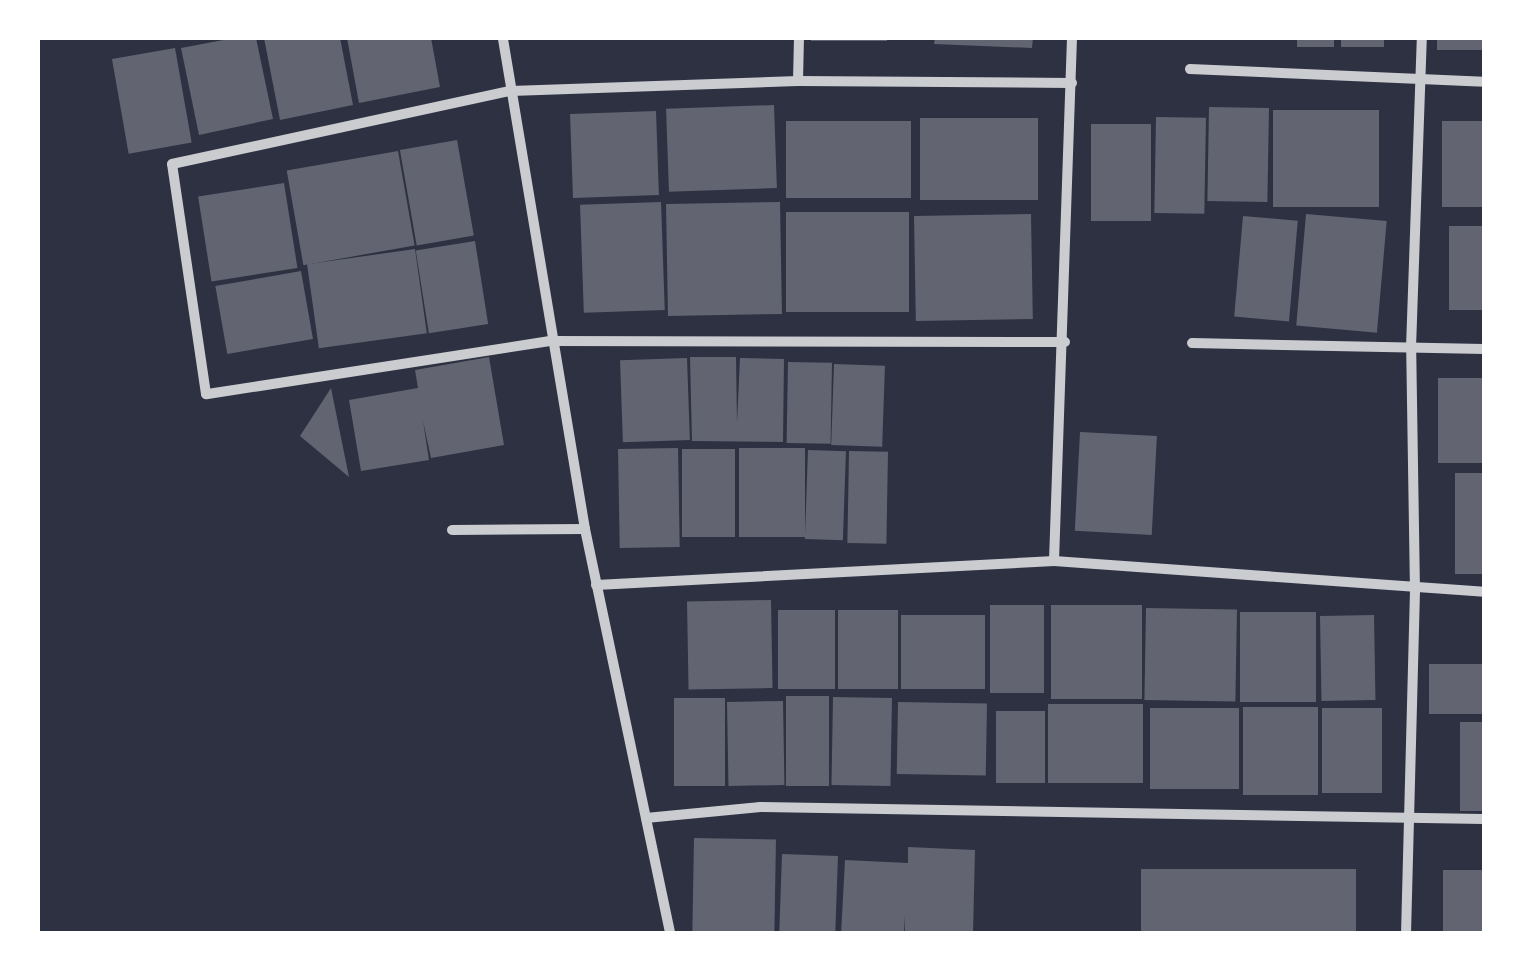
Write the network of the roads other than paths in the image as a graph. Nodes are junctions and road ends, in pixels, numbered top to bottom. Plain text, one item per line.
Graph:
1 (503, 38) edge
2 (799, 38) edge
3 (1072, 38) edge
4 (1422, 38) edge
5 (1190, 69) dead end
6 (1422, 79) junction
7 (798, 81) junction
8 (1484, 82) edge
9 (1072, 84) junction
10 (510, 91) junction
11 (550, 341) junction
12 (1065, 342) junction
13 (1192, 342) dead end
14 (1412, 348) junction
15 (1484, 350) edge
16 (584, 528) junction
17 (452, 530) dead end
18 (1054, 561) junction
19 (596, 586) junction
20 (1415, 592) junction
21 (1484, 592) edge
22 (646, 818) junction
23 (1484, 819) edge
24 (1410, 820) junction
25 (670, 934) edge
26 (1406, 934) edge

1 - 10 street
2 - 7 street
3 - 9 street
4 - 6 street
5 - 6 street
6 - 8 street
6 - 14 street
7 - 9 street
7 - 10 street
9 - 12 street
10 - 11 street
10 - 11 street
11 - 12 street
11 - 16 street
12 - 18 street
13 - 14 street
14 - 15 street
14 - 20 street
16 - 17 street
16 - 19 street
18 - 19 street
18 - 20 street
19 - 22 street
20 - 21 street
20 - 24 street
22 - 24 street
22 - 25 street
23 - 24 street
24 - 26 street

